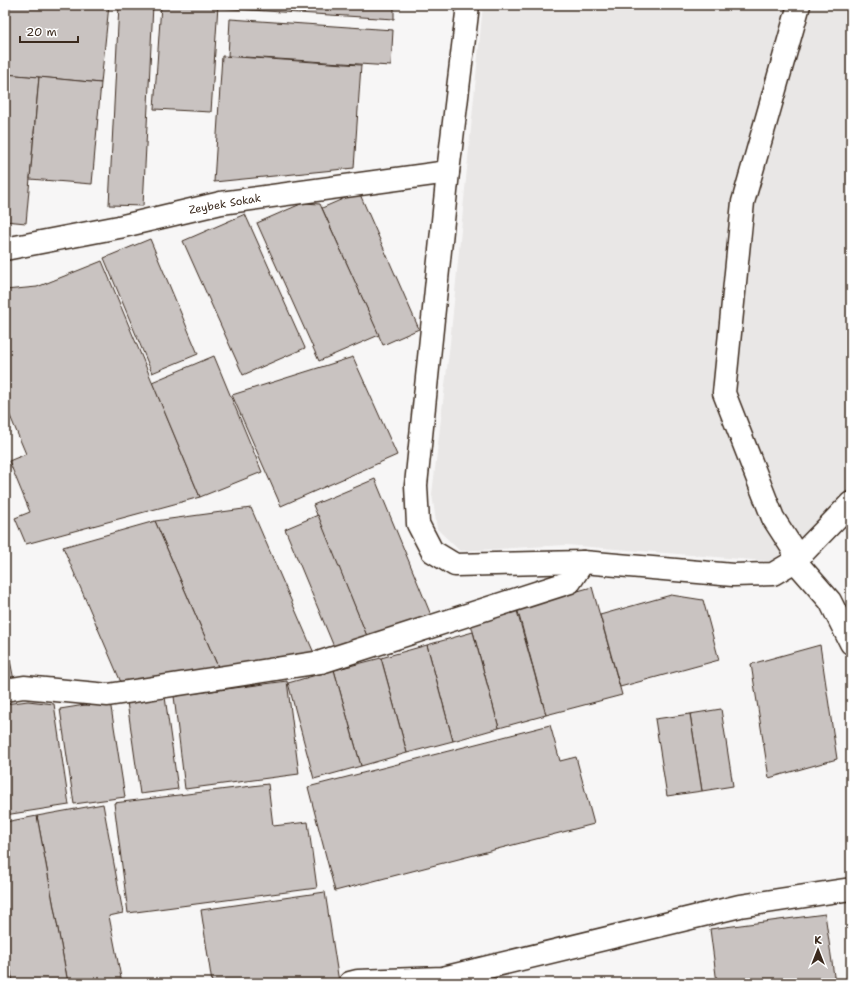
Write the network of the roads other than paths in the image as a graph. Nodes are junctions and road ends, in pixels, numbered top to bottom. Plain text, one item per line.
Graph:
1 (468, 5) edge
2 (799, 5) edge
3 (448, 172) junction
4 (5, 249) edge
5 (851, 503) edge
6 (795, 561) junction
7 (583, 562) junction
8 (851, 643) edge
9 (5, 690) edge
10 (851, 889) edge
11 (350, 983) edge

1 - 3 street
2 - 6 street
3 - 4 street, Zeybek Sokak
3 - 7 street
5 - 6 street
6 - 7 street
6 - 8 street
7 - 9 street
10 - 11 street

